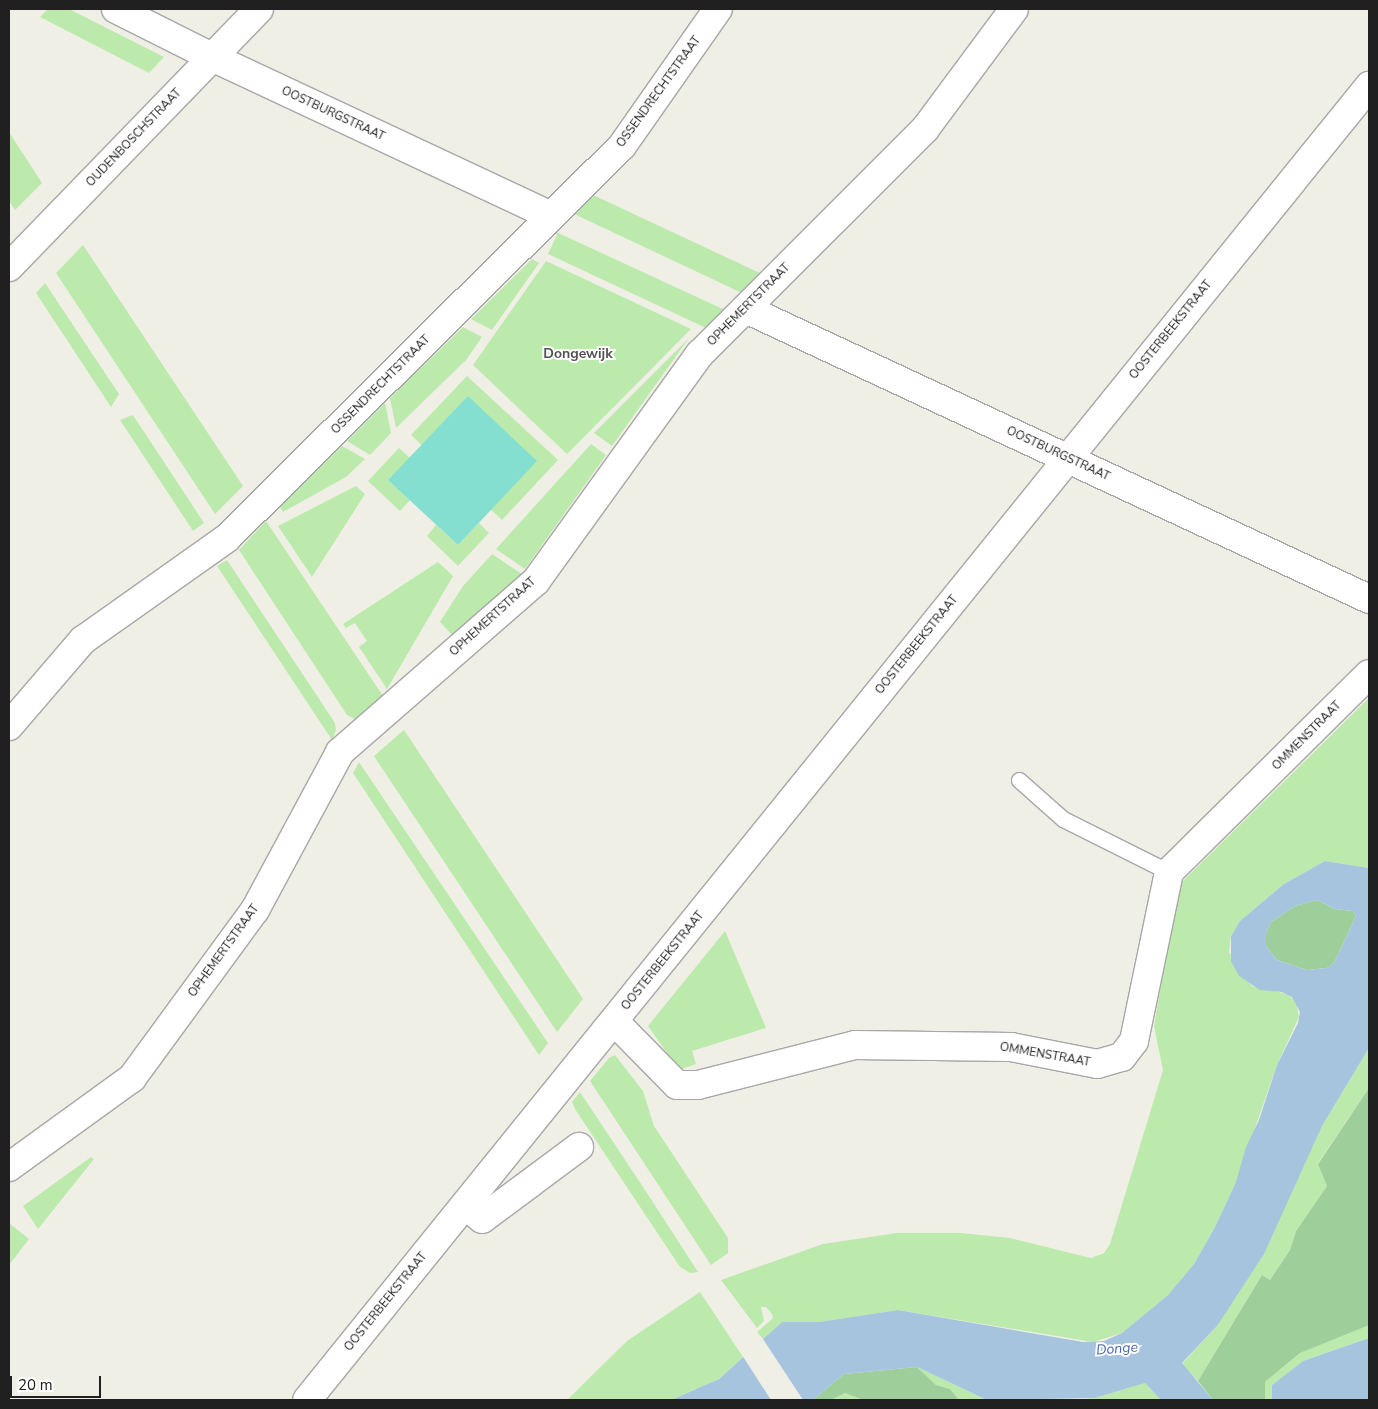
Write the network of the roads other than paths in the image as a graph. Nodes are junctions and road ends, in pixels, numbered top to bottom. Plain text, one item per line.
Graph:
1 (116, 9) edge
2 (260, 9) edge
3 (718, 9) edge
4 (1014, 9) edge
5 (212, 57) junction
6 (1369, 86) edge
7 (551, 216) junction
8 (9, 267) edge
9 (746, 308) junction
10 (1067, 458) junction
11 (1369, 599) edge
12 (1369, 674) edge
13 (9, 726) edge
14 (1019, 780) dead end
15 (1169, 872) junction
16 (615, 1022) junction
17 (579, 1147) dead end
18 (9, 1167) edge
19 (465, 1205) junction
20 (307, 1400) edge

1 - 5 street, OOSTBURGSTRAAT
2 - 5 street, OUDENBOSCHSTRAAT
3 - 7 street, OSSENDRECHTSTRAAT
4 - 9 street, OPHEMERTSTRAAT
5 - 7 street, OOSTBURGSTRAAT
5 - 8 street, OUDENBOSCHSTRAAT
6 - 10 street, OOSTERBEEKSTRAAT
7 - 13 street, OSSENDRECHTSTRAAT
9 - 10 street, OOSTBURGSTRAAT
9 - 18 street, OPHEMERTSTRAAT
10 - 11 street, OOSTBURGSTRAAT
10 - 16 street, OOSTERBEEKSTRAAT
12 - 15 street, OMMENSTRAAT
14 - 15 lane
15 - 16 street, OMMENSTRAAT
16 - 19 street, OOSTERBEEKSTRAAT
17 - 19 street
19 - 20 street, OOSTERBEEKSTRAAT

